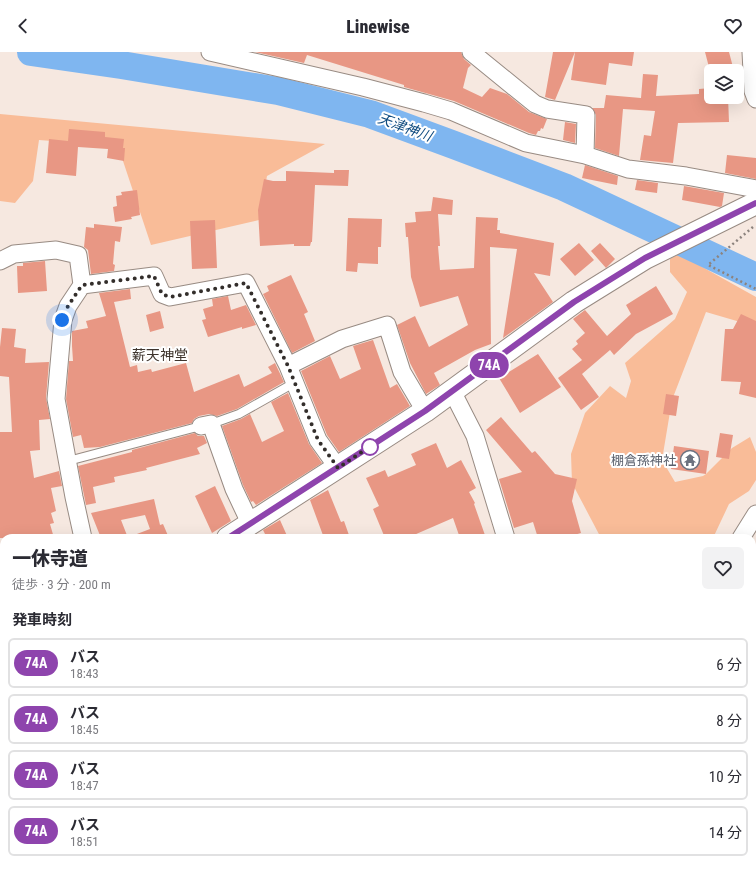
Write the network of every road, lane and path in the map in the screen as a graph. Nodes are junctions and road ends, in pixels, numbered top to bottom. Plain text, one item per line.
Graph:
1 (210, 52) edge
2 (472, 52) edge
3 (751, 52) edge
4 (756, 99) edge
5 (585, 155) junction
6 (756, 189) edge
7 (756, 203) edge
8 (756, 224) edge
9 (0, 261) edge
10 (82, 285) junction
11 (756, 289) edge
12 (288, 366) junction
13 (294, 383) junction
14 (452, 391) junction
15 (425, 411) junction
16 (206, 425) junction
17 (68, 461) junction
18 (338, 468) junction
19 (756, 514) edge
20 (250, 523) junction
21 (82, 534) edge
22 (234, 534) edge
23 (505, 534) edge
24 (744, 534) edge

1 - 5 street
2 - 5 street
3 - 4 street
5 - 6 street
7 - 14 main road
8 - 11 path
9 - 10 street
10 - 12 street
10 - 17 street
12 - 13 street
12 - 15 street
13 - 16 lane
13 - 18 street
14 - 15 main road
14 - 23 street
15 - 18 main road
16 - 17 lane
16 - 20 street
17 - 21 street
18 - 20 main road
19 - 24 street
20 - 22 main road

